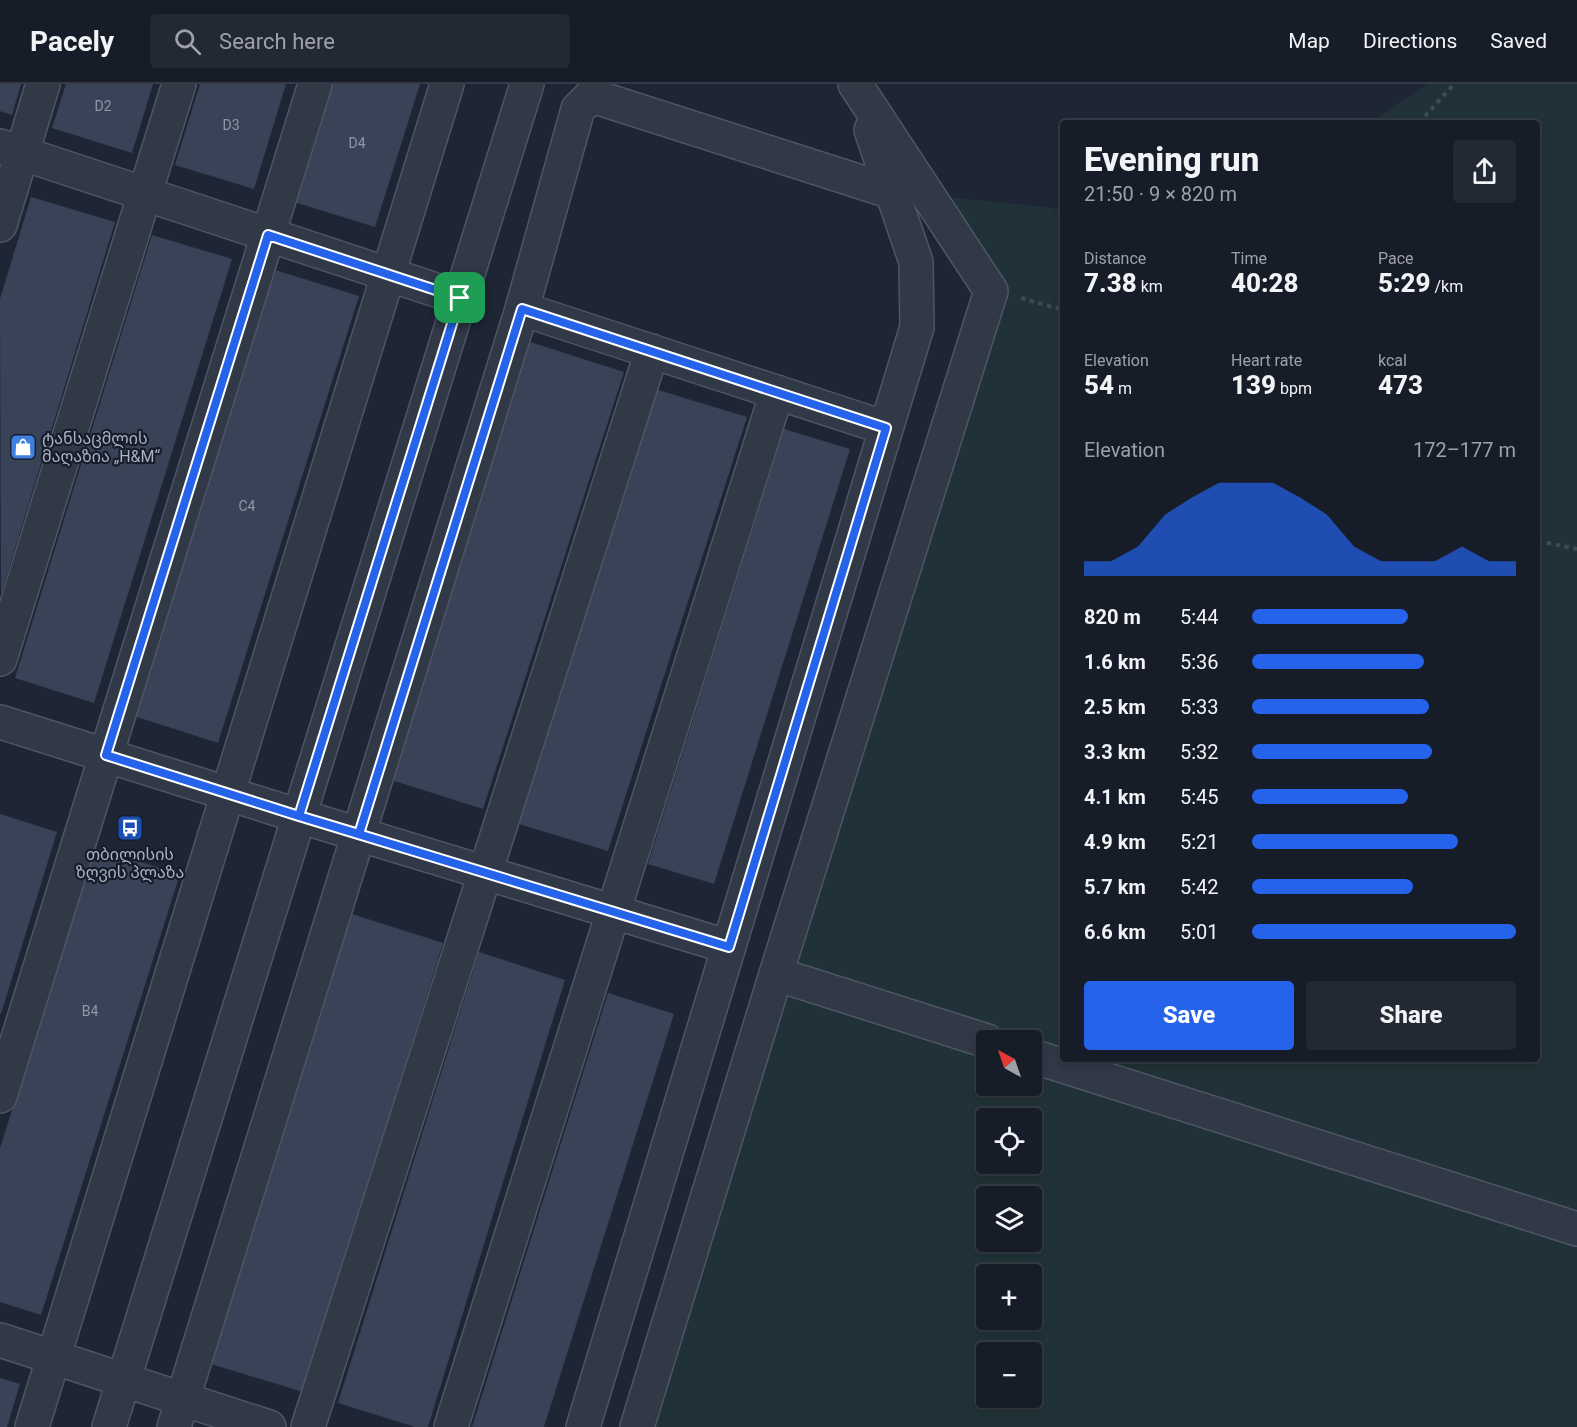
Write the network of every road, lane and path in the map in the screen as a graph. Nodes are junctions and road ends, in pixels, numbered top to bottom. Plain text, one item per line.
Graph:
1 (43, 84) edge
2 (179, 84) edge
3 (315, 84) edge
4 (447, 84) edge
5 (527, 84) edge
6 (855, 84) edge
7 (1454, 84) edge
8 (1422, 120) edge
9 (11, 150) edge
10 (892, 192) junction
11 (145, 194) junction
12 (0, 225) edge
13 (268, 235) junction
14 (388, 274) junction
15 (991, 291) junction
16 (460, 298) junction
17 (1060, 307) edge
18 (1056, 308) junction
19 (522, 309) junction
20 (1060, 310) edge
21 (652, 351) junction
22 (777, 392) junction
23 (886, 428) junction
24 (1540, 541) edge
25 (1577, 549) edge
26 (0, 659) edge
27 (0, 722) edge
28 (106, 755) junction
29 (228, 794) junction
30 (299, 816) junction
31 (359, 834) junction
32 (485, 873) junction
33 (613, 912) junction
34 (729, 947) junction
35 (776, 974) junction
36 (976, 1038) edge
37 (1042, 1059) edge
38 (0, 1096) edge
39 (1577, 1229) edge
40 (0, 1340) edge
41 (53, 1357) junction
42 (124, 1380) junction
43 (179, 1413) edge
44 (32, 1427) edge
45 (109, 1427) edge
46 (269, 1427) edge
47 (308, 1427) edge
48 (451, 1427) edge
49 (583, 1427) edge
50 (637, 1427) edge

1 - 9 street
2 - 11 street
3 - 13 street
4 - 14 street
5 - 16 street
6 - 10 street
6 - 15 street
7 - 8 path
9 - 11 street
9 - 12 street
10 - 19 street
10 - 23 street
11 - 13 street
11 - 26 street
13 - 14 street
13 - 28 street
14 - 16 street
14 - 29 street
15 - 18 path
15 - 35 street
16 - 30 street
17 - 18 path
18 - 20 path
19 - 21 street
19 - 31 street
21 - 22 street
21 - 32 street
22 - 23 street
22 - 33 street
23 - 34 street
24 - 25 path
27 - 28 street
28 - 29 street
28 - 38 street
29 - 30 street
29 - 41 street
30 - 31 street
30 - 42 street
31 - 32 street
31 - 43 street
32 - 33 street
32 - 47 street
33 - 34 street
33 - 48 street
34 - 49 street
35 - 36 street
35 - 50 street
37 - 39 street
40 - 41 street
41 - 42 street
41 - 44 street
42 - 43 street
42 - 45 street
43 - 46 street

